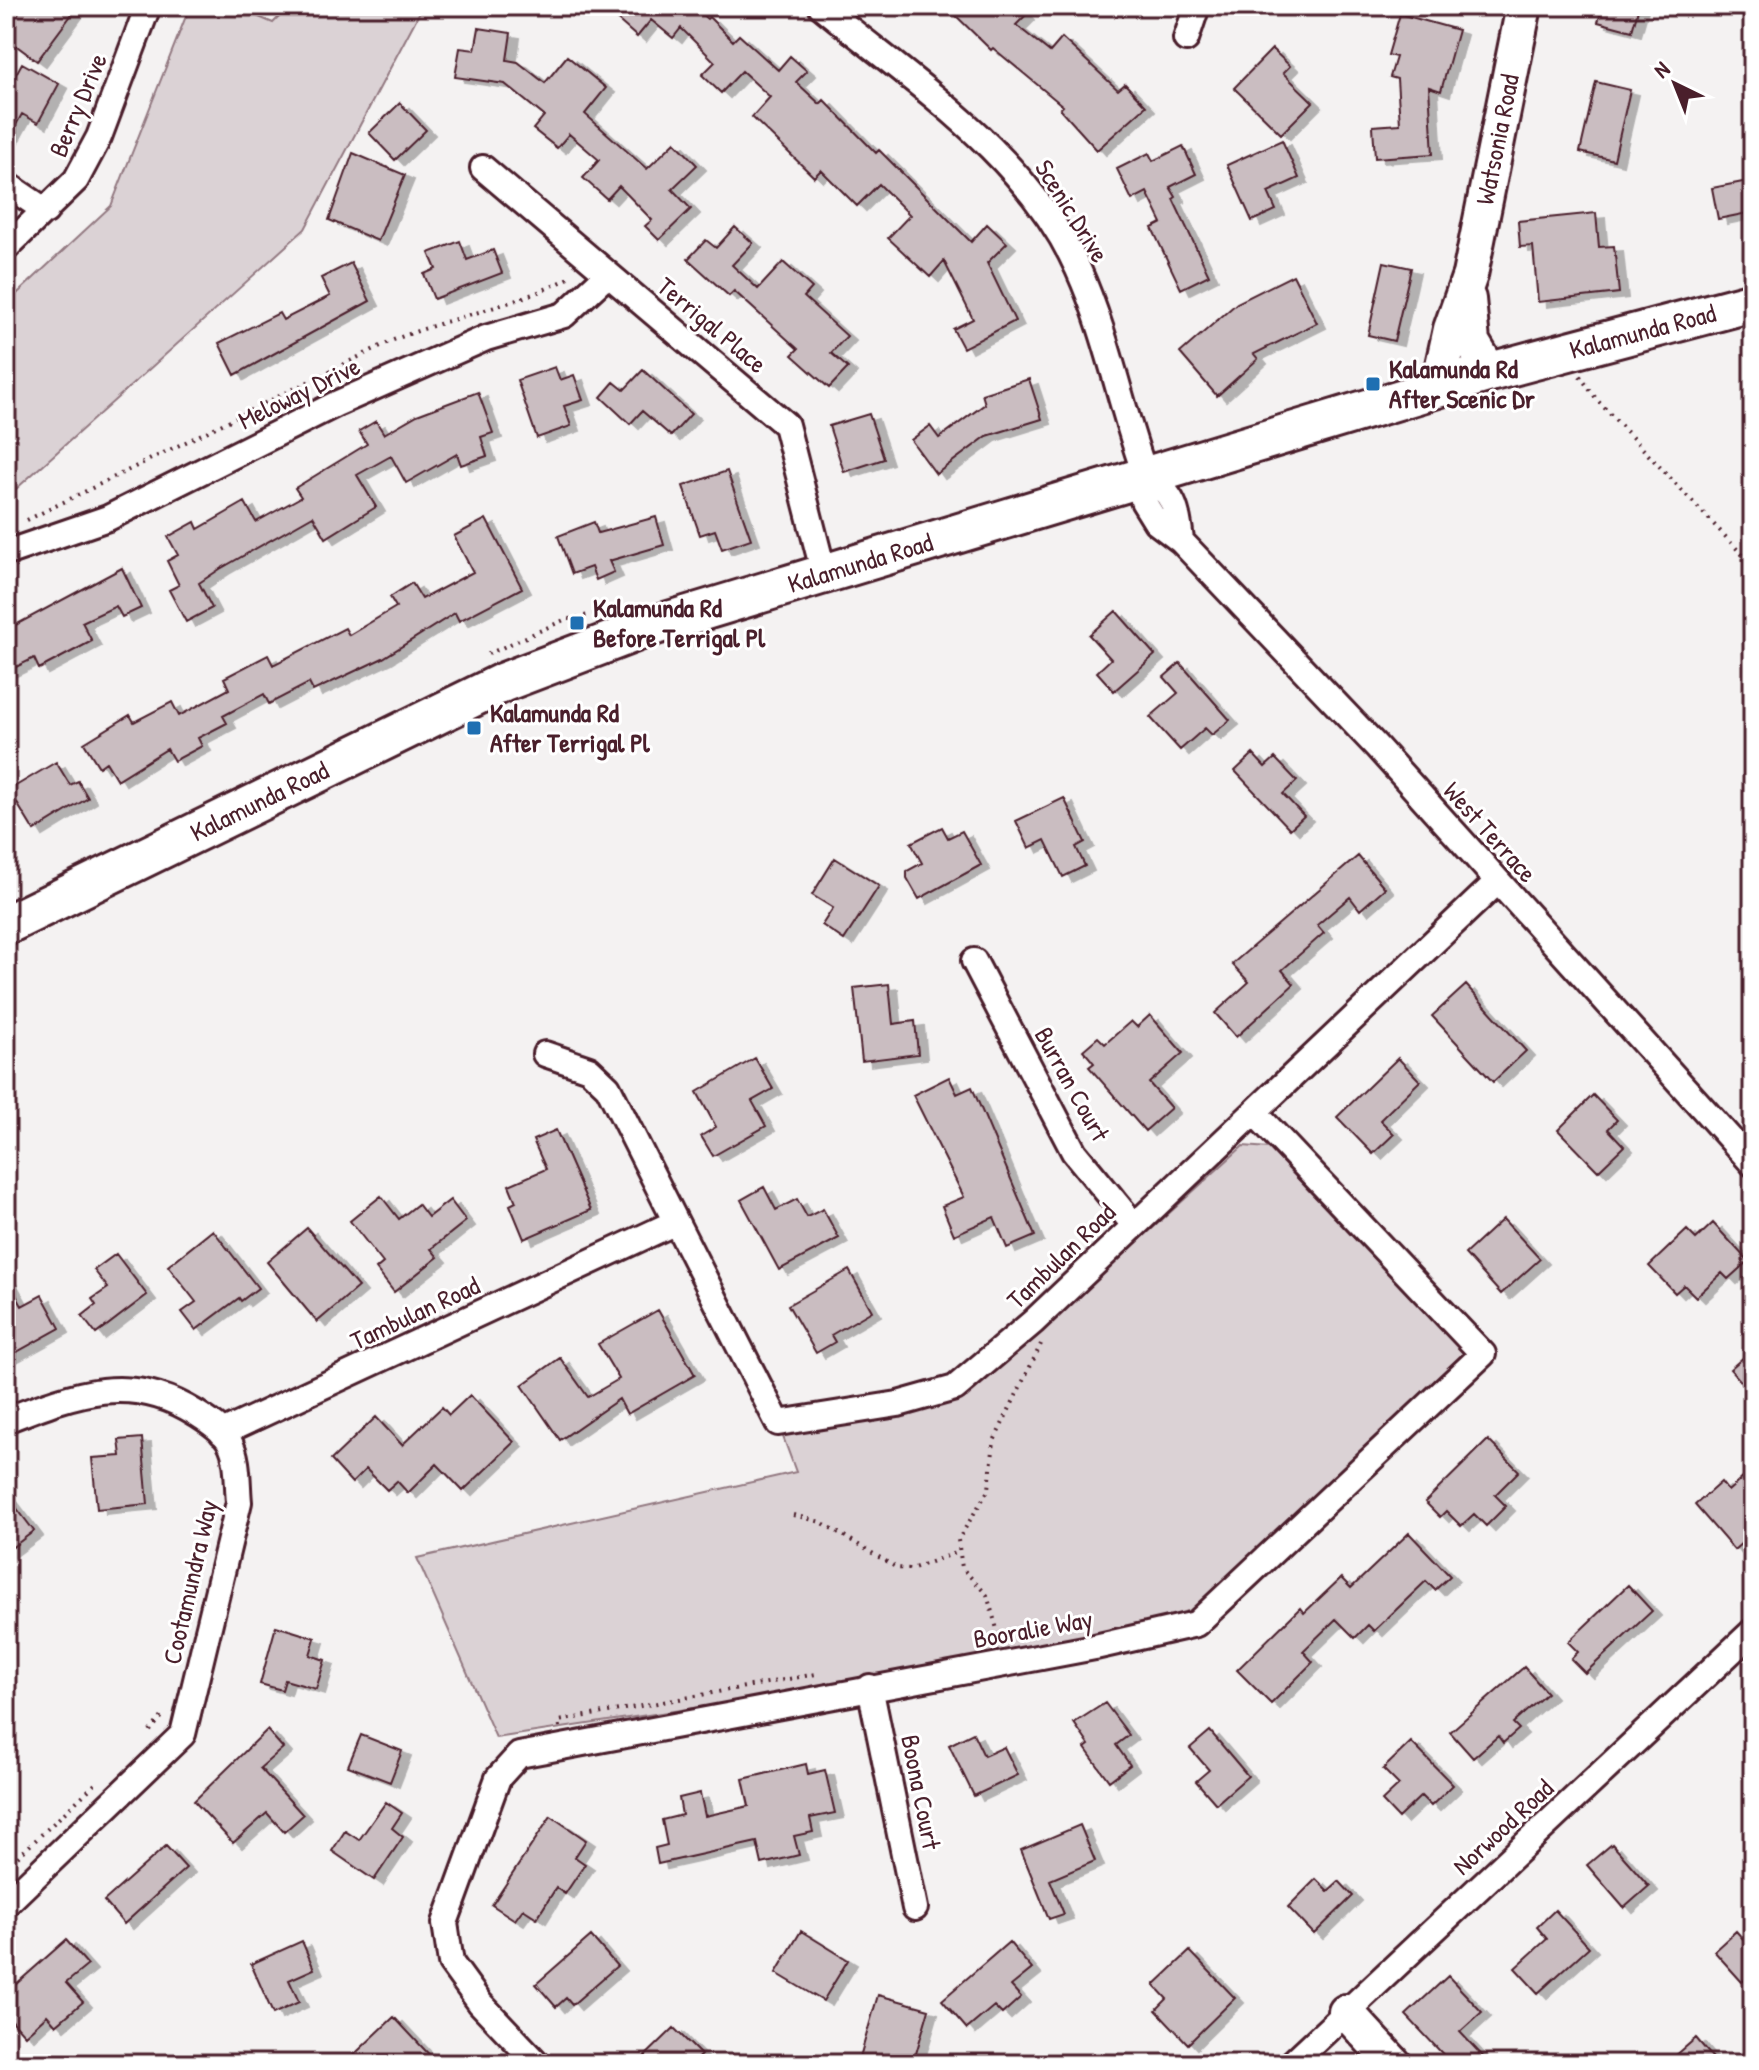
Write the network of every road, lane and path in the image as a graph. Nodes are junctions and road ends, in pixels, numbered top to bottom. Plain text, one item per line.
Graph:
1 (148, 6) edge
2 (821, 6) edge
3 (1197, 6) edge
4 (1524, 6) edge
5 (1186, 39) dead end
6 (483, 168) dead end
7 (6, 184) edge
8 (46, 211) junction
9 (6, 248) edge
10 (602, 269) junction
11 (1470, 275) junction
12 (1753, 302) edge
13 (1490, 372) junction
14 (1579, 373) dead end
15 (1438, 388) junction
16 (1146, 477) junction
17 (20, 523) dead end
18 (6, 553) edge
19 (1753, 566) edge
20 (824, 574) junction
21 (1497, 882) junction
22 (6, 925) edge
23 (974, 961) dead end
24 (545, 1054) dead end
25 (1255, 1113) junction
26 (1753, 1164) edge
27 (676, 1222) junction
28 (1134, 1225) junction
29 (1043, 1339) dead end
30 (6, 1420) edge
31 (222, 1433) junction
32 (793, 1515) dead end
33 (959, 1552) junction
34 (1753, 1631) edge
35 (1005, 1640) dead end
36 (870, 1687) junction
37 (169, 1706) dead end
38 (148, 1734) dead end
39 (106, 1774) dead end
40 (6, 1868) edge
41 (6, 1904) edge
42 (915, 1908) dead end
43 (1346, 2012) junction
44 (538, 2064) edge
45 (1291, 2064) edge
46 (1394, 2064) edge

1 - 8 street, Berry Drive
2 - 16 street, Scenic Drive
3 - 5 street
4 - 11 street, Watsonia Road
6 - 10 street, Terrigal Place
7 - 8 street
8 - 9 street, Berry Drive
10 - 17 path
10 - 18 street, Meloway Drive
10 - 20 street, Terrigal Place
11 - 13 street, Watsonia Road
11 - 15 street, Watsonia Road
12 - 13 main road, Kalamunda Road
13 - 15 main road, Kalamunda Road
14 - 19 path
15 - 16 main road, Kalamunda Road
16 - 20 main road, Kalamunda Road
16 - 21 street, West Terrace
20 - 22 main road, Kalamunda Road
21 - 25 street, Tambulan Road
21 - 26 street, West Terrace
23 - 28 street, Burran Court
24 - 27 street, Tambulan Road
25 - 28 street, Tambulan Road
25 - 36 street, Booralie Way
27 - 28 street, Tambulan Road
27 - 31 street, Tambulan Road
29 - 33 path
30 - 31 street
31 - 41 street, Cootamundra Way
32 - 33 path
33 - 35 path
34 - 43 street, Norwood Road
36 - 42 street, Boona Court
36 - 44 street, Booralie Way
37 - 38 path
39 - 40 path
43 - 45 street, Norwood Road
43 - 46 street

